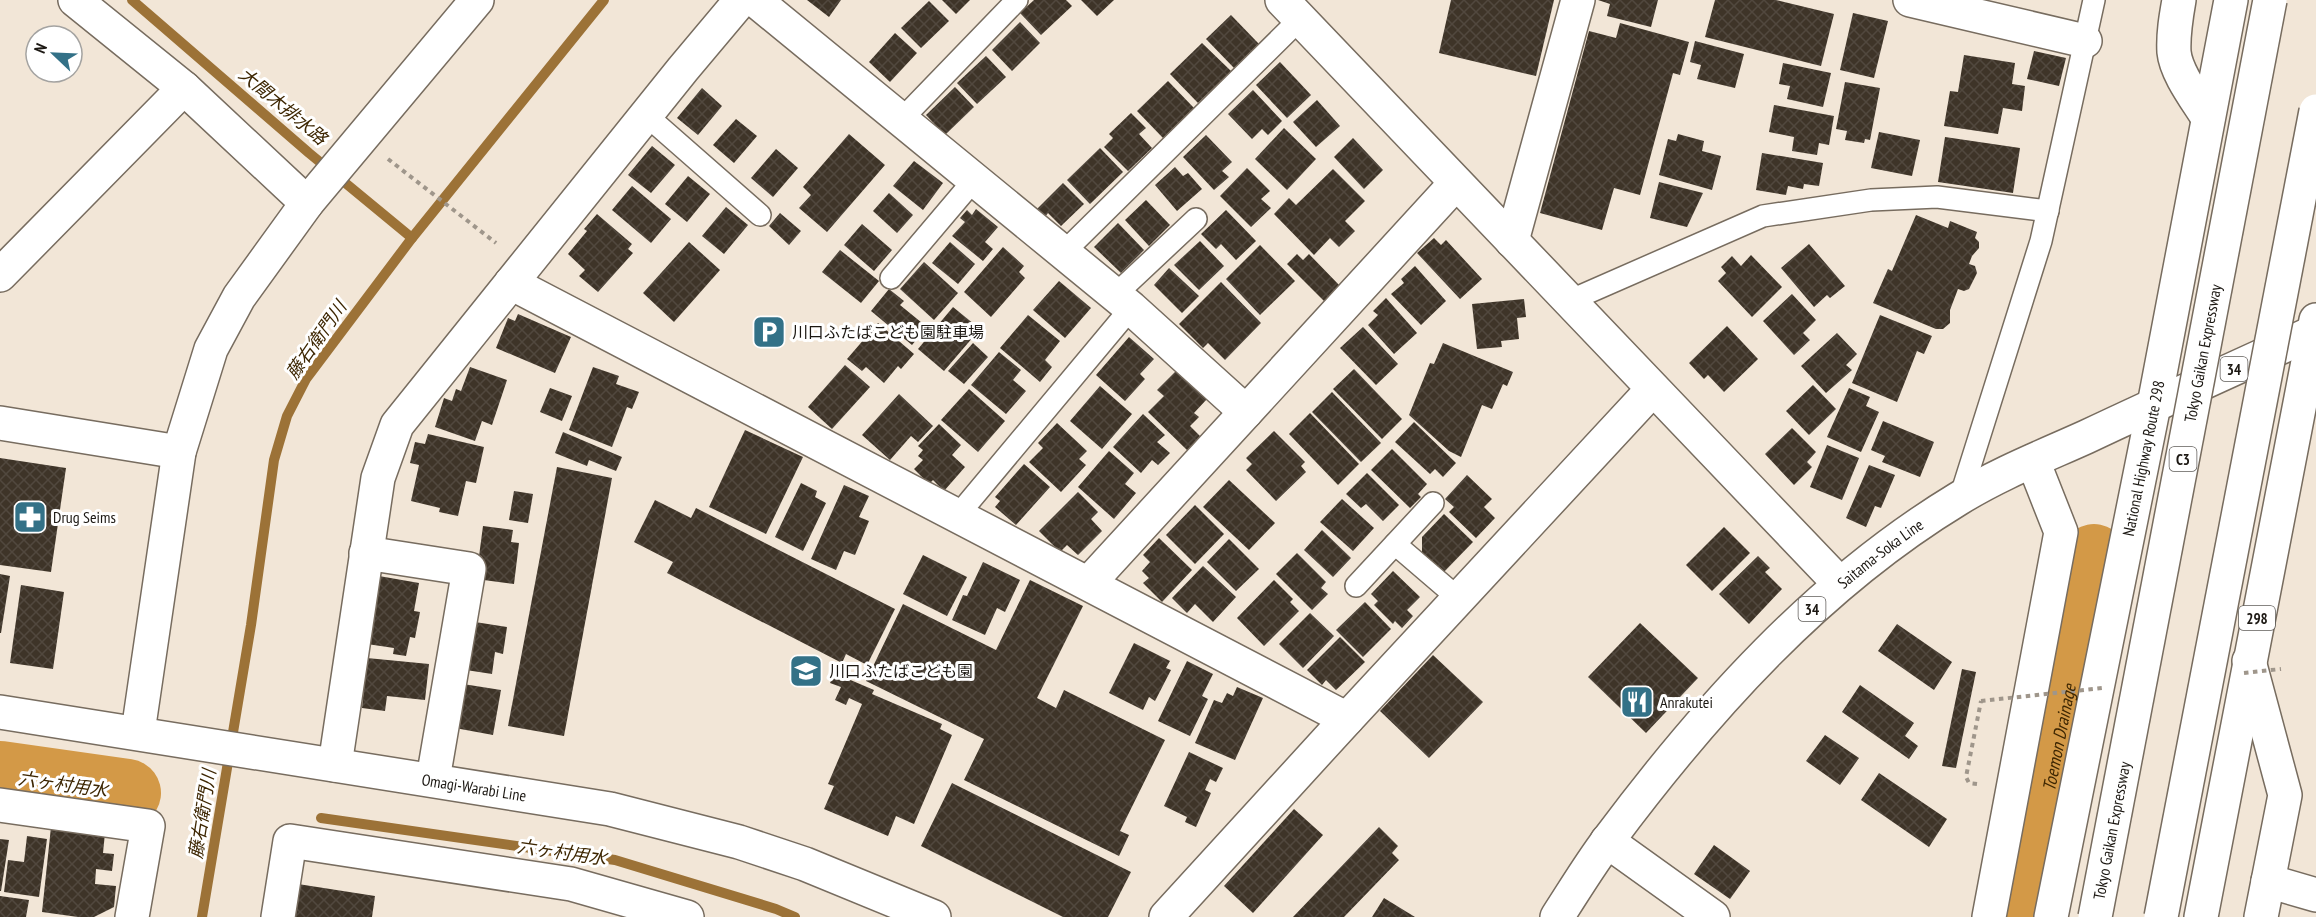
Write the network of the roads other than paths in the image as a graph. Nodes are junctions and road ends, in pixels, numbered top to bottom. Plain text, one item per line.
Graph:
1 (75, 0) edge
2 (477, 0) edge
3 (741, 0) edge
4 (755, 0) edge
5 (1017, 0) edge
6 (1578, 0) edge
7 (1910, 0) edge
8 (2094, 0) edge
9 (2179, 0) edge
10 (2231, 0) edge
11 (2270, 0) edge
12 (1291, 9) edge
13 (2085, 41) junction
14 (184, 88) junction
15 (2316, 111) edge
16 (646, 115) junction
17 (2208, 118) junction
18 (901, 120) junction
19 (974, 180) junction
20 (1456, 183) junction
21 (307, 203) junction
22 (2048, 211) junction
23 (760, 215) dead end
24 (1196, 219) dead end
25 (1512, 241) junction
26 (1063, 253) junction
27 (0, 274) edge
28 (518, 274) junction
29 (891, 278) dead end
30 (1569, 301) junction
31 (1123, 302) junction
32 (2315, 328) edge
33 (1653, 388) junction
34 (2154, 405) junction
35 (1246, 411) junction
36 (0, 423) edge
37 (179, 452) junction
38 (2033, 461) junction
39 (1960, 498) junction
40 (1433, 503) dead end
41 (958, 515) junction
42 (1395, 543) junction
43 (366, 553) junction
44 (1089, 583) junction
45 (1840, 584) junction
46 (1356, 586) dead end
47 (1458, 598) junction
48 (2249, 661) junction
49 (0, 712) edge
50 (1347, 719) junction
51 (138, 732) junction
52 (335, 765) junction
53 (433, 779) junction
54 (0, 805) edge
55 (1607, 841) junction
56 (2268, 881) junction
57 (2316, 895) edge
58 (132, 917) edge
59 (278, 917) edge
60 (687, 917) edge
61 (934, 917) edge
62 (1166, 917) edge
63 (1557, 917) edge
64 (1713, 917) edge
65 (1989, 917) edge
66 (2051, 917) edge
67 (2095, 917) edge
68 (2161, 917) edge
69 (2201, 917) edge
70 (2261, 917) edge

1 - 14 main road
2 - 21 main road
3 - 16 main road
4 - 18 main road
5 - 18 lane
6 - 25 main road
7 - 13 main road
8 - 13 lane
9 - 17 main road
10 - 17 main road, National Highway Route 298
11 - 67 main road, Tokyo Gaikan Expressway / C3, bridge
12 - 20 main road
12 - 26 lane
13 - 22 lane
14 - 21 main road
14 - 27 main road
15 - 68 main road, bridge
16 - 23 lane
16 - 28 main road
17 - 34 main road, National Highway Route 298
18 - 19 main road
19 - 26 main road
19 - 29 lane
20 - 25 main road
20 - 35 main road
21 - 37 main road
22 - 30 lane
22 - 39 lane
24 - 31 lane
25 - 30 main road
26 - 31 main road
28 - 41 main road
28 - 43 main road
30 - 33 main road
31 - 35 main road
31 - 41 lane
32 - 34 main road, Saitama-Soka Line / 34
32 - 48 main road, 298
33 - 45 main road
33 - 47 main road
34 - 38 main road, Saitama-Soka Line / 34
34 - 66 main road, National Highway Route 298
35 - 44 main road
36 - 37 main road
37 - 51 main road
38 - 39 main road, Saitama-Soka Line / 34
38 - 65 main road
39 - 45 main road, Saitama-Soka Line / 34
40 - 42 lane
41 - 44 main road
42 - 46 lane
42 - 47 lane
43 - 52 main road
43 - 53 main road
44 - 50 main road
45 - 55 main road, Saitama-Soka Line / 34
47 - 50 main road
48 - 56 main road
48 - 69 main road, 298
49 - 51 main road, Omagi-Warabi Line
50 - 62 main road
51 - 52 main road, Omagi-Warabi Line
52 - 53 main road, Omagi-Warabi Line
53 - 61 main road, Omagi-Warabi Line
54 - 58 main road
55 - 63 main road, Saitama-Soka Line / 34
55 - 64 main road
56 - 57 main road
56 - 70 main road
59 - 60 main road

